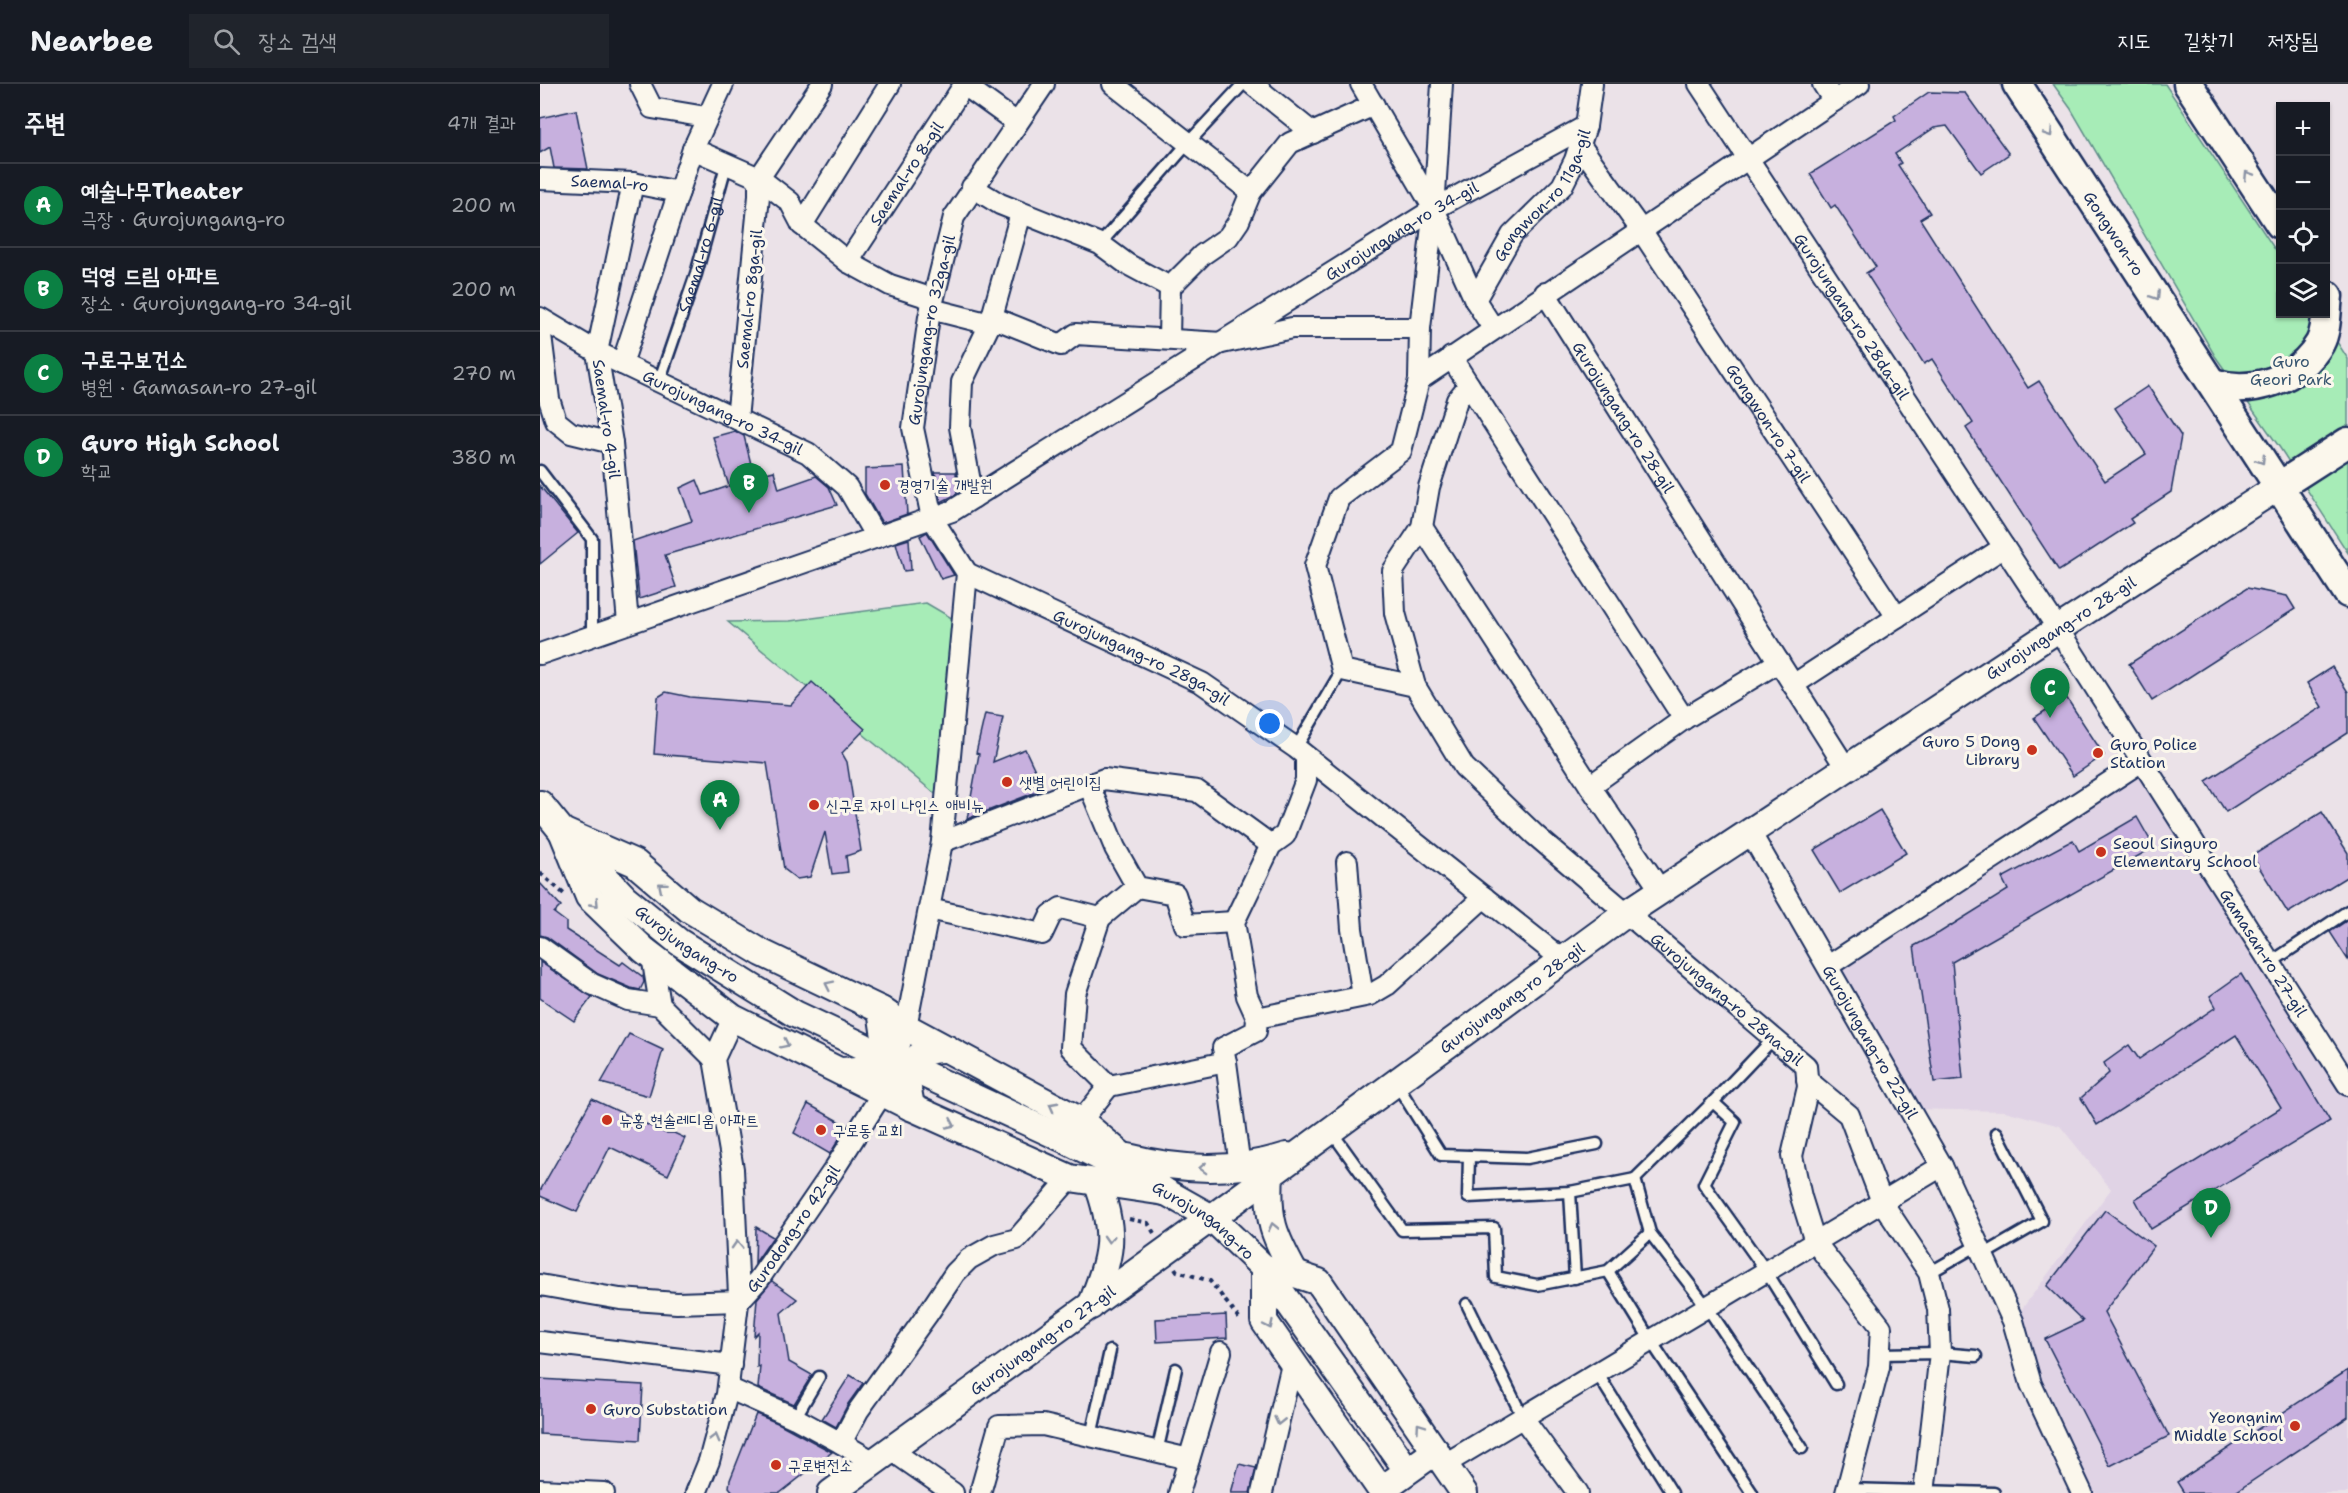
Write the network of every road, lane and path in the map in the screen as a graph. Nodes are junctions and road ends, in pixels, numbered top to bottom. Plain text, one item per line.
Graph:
1 (640, 84) edge
2 (723, 84) edge
3 (822, 84) edge
4 (890, 84) edge
5 (1044, 84) edge
6 (1113, 84) edge
7 (1243, 84) edge
8 (1252, 84) edge
9 (1361, 84) edge
10 (1442, 84) edge
11 (1592, 84) edge
12 (1699, 84) edge
13 (1823, 84) edge
14 (1859, 84) edge
15 (2017, 84) edge
16 (2188, 84) edge
17 (964, 85) edge
18 (1833, 101) junction
19 (1374, 105) junction
20 (706, 117) junction
21 (1017, 123) junction
22 (1586, 126) junction
23 (1313, 133) junction
24 (1189, 142) junction
25 (1580, 145) junction
26 (693, 148) junction
27 (1747, 159) junction
28 (727, 162) junction
29 (759, 178) junction
30 (540, 179) edge
31 (633, 183) junction
32 (972, 187) junction
33 (679, 192) junction
34 (1251, 192) junction
35 (1434, 209) junction
36 (1021, 213) junction
37 (2276, 218) edge
38 (802, 225) junction
39 (1641, 230) junction
40 (1100, 244) junction
41 (848, 262) junction
42 (1170, 287) junction
43 (1545, 293) junction
44 (2330, 299) edge
45 (1475, 300) junction
46 (932, 304) junction
47 (540, 318) edge
48 (2324, 318) edge
49 (990, 324) junction
50 (2348, 325) edge
51 (540, 327) edge
52 (1420, 328) junction
53 (1493, 328) junction
54 (1169, 339) junction
55 (1222, 343) junction
56 (597, 352) junction
57 (1451, 357) junction
58 (622, 364) junction
59 (1419, 380) junction
60 (659, 382) junction
61 (2213, 383) junction
62 (1468, 385) junction
63 (737, 419) junction
64 (2348, 442) edge
65 (612, 443) junction
66 (540, 471) edge
67 (2278, 487) junction
68 (973, 498) junction
69 (932, 518) junction
70 (1422, 527) junction
71 (876, 537) junction
72 (2004, 547) junction
73 (967, 573) junction
74 (2345, 580) edge
75 (1897, 617) junction
76 (628, 623) junction
77 (2058, 629) junction
78 (592, 635) junction
79 (540, 654) edge
80 (1779, 662) junction
81 (1342, 670) junction
82 (1793, 685) junction
83 (1414, 686) junction
84 (1684, 719) junction
85 (1301, 752) junction
86 (2142, 761) junction
87 (1846, 768) junction
88 (1089, 784) junction
89 (1590, 786) junction
90 (540, 804) edge
91 (562, 831) junction
92 (1750, 832) junction
93 (942, 842) junction
94 (1272, 845) junction
95 (1347, 862) dead end
96 (540, 873) edge
97 (1137, 887) junction
98 (1661, 891) junction
99 (1484, 897) junction
100 (570, 900) dead end
101 (929, 909) junction
102 (2348, 911) edge
103 (1627, 913) junction
104 (1100, 918) junction
105 (1234, 922) junction
106 (540, 947) edge
107 (652, 956) junction
108 (1563, 960) junction
109 (2270, 963) junction
110 (1828, 966) junction
111 (1363, 996) junction
112 (660, 1005) junction
113 (881, 1010) junction
114 (733, 1018) junction
115 (1257, 1018) junction
116 (906, 1026) junction
117 (1773, 1039) junction
118 (863, 1046) dead end
119 (948, 1049) junction
120 (714, 1059) junction
121 (1226, 1062) junction
122 (842, 1071) junction
123 (928, 1076) dead end
124 (1807, 1080) junction
125 (1396, 1083) junction
126 (2348, 1085) edge
127 (1109, 1086) junction
128 (883, 1092) junction
129 (1713, 1102) junction
130 (911, 1107) junction
131 (1081, 1121) junction
132 (1331, 1131) junction
133 (1997, 1133) dead end
134 (1597, 1144) dead end
135 (1301, 1151) junction
136 (1125, 1156) junction
137 (1469, 1156) junction
138 (1942, 1166) junction
139 (1240, 1167) junction
140 (1270, 1174) junction
141 (1070, 1178) junction
142 (1635, 1179) junction
143 (1097, 1182) junction
144 (1165, 1192) junction
145 (1570, 1192) junction
146 (1881, 1202) junction
147 (1107, 1214) junction
148 (1212, 1218) junction
149 (1650, 1233) junction
150 (1815, 1242) junction
151 (1980, 1250) junction
152 (1166, 1251) junction
153 (1264, 1268) junction
154 (1608, 1271) junction
155 (1766, 1271) junction
156 (1929, 1273) junction
157 (1295, 1274) junction
158 (1575, 1278) junction
159 (540, 1285) edge
160 (739, 1301) junction
161 (1467, 1304) dead end
162 (1090, 1306) junction
163 (1707, 1307) junction
164 (1246, 1326) dead end
165 (1650, 1341) junction
166 (540, 1342) edge
167 (1110, 1351) dead end
168 (1221, 1352) dead end
169 (1940, 1353) junction
170 (1880, 1354) junction
171 (1976, 1356) dead end
172 (1292, 1364) junction
173 (731, 1365) junction
174 (1176, 1369) dead end
175 (1597, 1373) junction
176 (819, 1377) dead end
177 (1836, 1384) dead end
178 (728, 1388) junction
179 (795, 1418) junction
180 (1523, 1418) junction
181 (1090, 1436) junction
182 (841, 1443) junction
183 (1802, 1448) dead end
184 (1157, 1452) junction
185 (882, 1456) junction
186 (1441, 1458) junction
187 (1189, 1459) junction
188 (1400, 1460) tunnel mouth
189 (540, 1490) edge
190 (1459, 1491) edge
191 (1847, 1491) edge
192 (1378, 1492) edge
193 (1924, 1492) edge
194 (604, 1493) edge
195 (696, 1493) edge
196 (831, 1493) edge
197 (953, 1493) edge
198 (980, 1493) edge
199 (1179, 1493) edge
200 (1262, 1493) edge
201 (1578, 1493) edge
202 (1672, 1493) edge
203 (1752, 1493) edge
204 (1994, 1493) edge
205 (2082, 1493) edge

1 - 20 street
2 - 20 street
3 - 29 street
4 - 38 street
5 - 21 street, Gurojungang-ro 32ga-gil
6 - 24 street
7 - 24 lane
8 - 23 street
9 - 19 street
10 - 35 street
11 - 22 street, Gongwon-ro 11ga-gil
12 - 27 street, Gurojungang-ro 28da-gil
13 - 18 street
14 - 18 street
15 -> 61 main road, Gongwon-ro
37 -> 16 main road
17 - 21 street, Saemal-ro 8-gil
17 - 41 street, Saemal-ro 8-gil
18 - 27 street
19 - 23 street
19 - 35 street
20 - 26 street
21 - 32 street, Gurojungang-ro 32ga-gil
22 - 25 street, Gongwon-ro 11ga-gil
22 - 35 street, Gurojungang-ro 34-gil
23 - 34 street
24 - 34 street
24 - 40 lane
25 - 39 street, Gongwon-ro 7-gil
25 - 45 street, Gongwon-ro 11ga-gil
26 - 28 street
26 - 33 street
27 - 39 street
27 - 72 street, Gurojungang-ro 28da-gil
28 - 29 street
28 - 60 lane, Saemal-ro 6-gil
29 - 38 street
29 - 63 street, Saemal-ro 8ga-gil
30 - 31 street, Saemal-ro
31 - 33 street, Saemal-ro
31 - 56 street, Saemal-ro 4-gil
32 - 36 street
32 - 46 street, Gurojungang-ro 32ga-gil
33 - 58 street
34 - 42 street
35 - 45 street
35 - 52 street
35 - 55 street, Gurojungang-ro 34-gil
36 - 40 street
36 - 49 street
38 - 41 street
39 - 43 street
39 - 75 street, Gongwon-ro 7-gil
40 - 42 street
41 - 46 street
42 - 54 street
43 - 53 street
43 - 80 street, Gurojungang-ro 28-gil
44 - 50 main road
45 - 53 street
46 - 49 street, Gurojungang-ro 34-gil
46 - 69 street, Gurojungang-ro 32ga-gil
47 - 56 street, Gurojungang-ro 34-gil
48 - 61 main road
49 - 54 street, Gurojungang-ro 34-gil
49 - 68 street
51 - 65 street
52 - 55 street, Gurojungang-ro 34-gil
52 - 59 street
53 - 57 street
54 - 55 street, Gurojungang-ro 34-gil
55 - 68 street, Gurojungang-ro 34-gil
56 - 58 street, Gurojungang-ro 34-gil
56 - 65 street, Saemal-ro 4-gil
57 - 59 street
57 - 62 street
58 - 60 street, Gurojungang-ro 34-gil
59 - 81 street
60 - 63 street, Gurojungang-ro 34-gil
61 -> 67 main road, Gongwon-ro
62 - 70 street
62 - 84 street
63 - 71 street, Gurojungang-ro 34-gil
64 - 67 main road
65 - 76 street, Saemal-ro 4-gil
66 - 78 lane
67 - 74 main road, Gongwon-ro
67 - 77 street, Gurojungang-ro 28-gil
68 - 69 street, Gurojungang-ro 34-gil
69 - 71 street, Gurojungang-ro 34-gil
69 - 73 street, Gurojungang-ro 32ga-gil
70 - 83 street
70 - 89 street
71 - 76 street, Gurojungang-ro 34-gil
72 - 75 street
72 - 77 street, Gurojungang-ro 28da-gil
73 - 85 street, Gurojungang-ro 28ga-gil
73 - 93 street
75 - 82 street
76 - 78 street, Gurojungang-ro 34-gil
77 - 86 street, Gamasan-ro 27-gil
77 - 87 street, Gurojungang-ro 28-gil
78 - 79 street, Gurojungang-ro 34-gil
80 - 82 street, Gurojungang-ro 28-gil
80 - 84 street
81 - 83 street
81 - 85 lane
82 - 87 street, Gurojungang-ro 28-gil
83 - 103 street
84 - 89 street
85 - 94 street
85 - 99 street, Gurojungang-ro 28ga-gil
86 - 109 street, Gamasan-ro 27-gil
86 - 110 street
87 - 92 street, Gurojungang-ro 28-gil
88 - 93 street
88 - 94 street
88 - 97 street
89 - 98 street
90 - 91 street, Gurojungang-ro
91 -> 107 street
113 -> 91 street
91 - 118 street, Gurojungang-ro
92 - 98 street, Gurojungang-ro 28-gil
92 - 110 street, Gurojungang-ro 22-gil
93 - 101 street
94 - 105 street
95 - 111 street
96 - 100 path
97 - 104 street
97 - 105 street
98 - 103 street, Gurojungang-ro 28-gil
99 - 108 street, Gurojungang-ro 28ga-gil
99 - 111 street
101 - 104 street
101 - 116 street
102 - 109 lane
103 - 108 street, Gurojungang-ro 28-gil
103 - 117 street, Gurojungang-ro 28na-gil
104 - 127 street
105 - 115 street
106 - 112 street
107 - 112 street
107 - 114 street
108 - 125 street, Gurojungang-ro 28-gil
109 - 126 street, Gamasan-ro 27-gil
110 - 138 street, Gurojungang-ro 22-gil
111 - 115 street
112 - 120 street
113 - 116 street
113 - 122 street
114 - 120 street
114 -> 122 street
115 - 121 street
116 - 119 street
116 - 128 street, Gurodong-ro 42-gil
117 - 124 street, Gurojungang-ro 28na-gil
117 - 129 lane
119 - 130 street
131 -> 119 street
160 -> 120 street, Gurodong-ro 42-gil
121 - 127 street
121 - 139 street
122 - 128 street
123 - 144 street, Gurojungang-ro
124 - 146 street
124 - 150 street, Gurojungang-ro 28na-gil
125 - 132 street, Gurojungang-ro 28-gil
125 - 137 lane
127 - 131 street
128 - 130 street
128 - 160 street, Gurodong-ro 42-gil
129 - 142 lane
129 - 155 lane
130 -> 141 street
131 - 136 street
132 - 135 street, Gurojungang-ro 28-gil
132 - 158 lane
133 - 151 lane
134 - 137 lane
135 - 139 street
135 - 140 street, Gurojungang-ro 28-gil
139 -> 136 street
136 - 144 street
137 - 145 lane
138 - 146 street
138 - 151 street, Gurojungang-ro 22-gil
140 - 148 street, Gurojungang-ro 28-gil
157 -> 140 street
141 - 143 street
141 - 182 street
142 - 145 lane
142 - 149 lane
143 - 144 street
143 - 147 street
144 - 148 street, Gurojungang-ro
145 - 158 lane
146 - 150 street
146 - 156 street
147 - 152 path
147 -> 162 street
148 - 152 street, Gurojungang-ro 27-gil
148 - 153 street, Gurojungang-ro
149 - 154 lane
149 - 163 lane
150 - 155 street
150 - 170 street, Gurojungang-ro 28na-gil
151 - 156 lane
151 - 205 street, Gurojungang-ro 22-gil
152 - 162 street, Gurojungang-ro 27-gil
152 - 164 path
153 - 157 street
153 -> 172 street
153 - 188 street, Gurojungang-ro
154 - 158 lane
154 - 165 lane
155 - 163 street
155 - 177 lane
156 - 169 street
186 -> 157 street
159 - 160 street, Gurodong-ro 42-gil
160 - 173 street, Gurodong-ro 42-gil
161 - 180 lane
162 - 185 street, Gurojungang-ro 27-gil
163 - 165 street
163 - 183 lane
165 - 175 street
165 - 203 lane
166 - 173 street
167 - 181 lane
168 - 187 street
169 - 170 lane
169 - 171 lane
169 - 193 street
170 - 191 street, Gurojungang-ro 28na-gil
172 - 192 street
172 -> 200 street
173 - 178 street, Gurodong-ro 42-gil
174 - 184 lane
175 - 180 street
175 - 202 lane
176 - 179 lane
178 - 179 street
195 -> 178 street, Gurodong-ro 42-gil
179 - 182 street
180 - 186 street
180 - 201 street
181 - 184 street
181 - 198 street
182 - 185 street
184 - 187 street
185 - 196 street, Gurojungang-ro 27-gil
185 - 197 street
186 - 190 street
186 - 192 street
187 - 199 street
189 - 194 street
191 - 193 lane
193 - 204 lane

